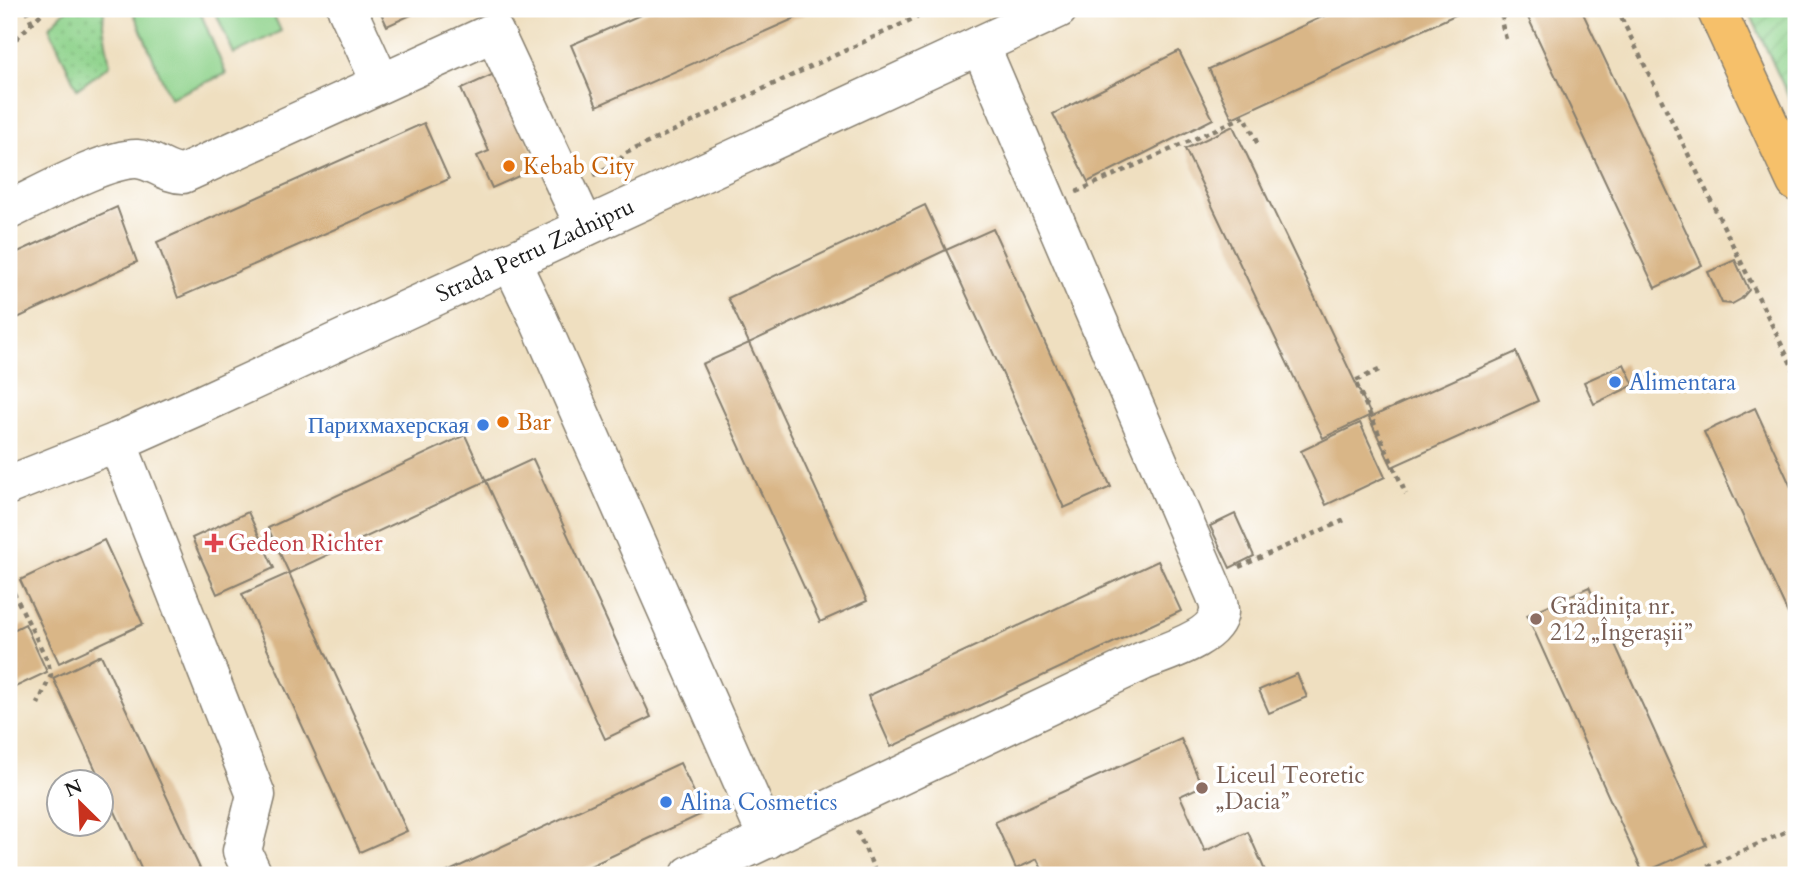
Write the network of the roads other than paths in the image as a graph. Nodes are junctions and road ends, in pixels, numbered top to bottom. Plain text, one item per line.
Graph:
1 (347, 9) edge
2 (1058, 9) edge
3 (1716, 9) edge
4 (980, 45) junction
5 (381, 83) junction
6 (1796, 182) edge
7 (9, 210) edge
8 (585, 227) junction
9 (510, 262) junction
10 (117, 442) junction
11 (9, 485) edge
12 (768, 839) junction
13 (253, 875) edge
14 (690, 875) edge

1 - 5 street
2 - 4 street, Strada Petru Zadnipru
3 - 6 main road
4 - 8 street, Strada Petru Zadnipru
4 - 12 street
5 - 7 street
5 - 8 street
8 - 9 street, Strada Petru Zadnipru
9 - 10 street, Strada Petru Zadnipru
9 - 12 street
10 - 11 street, Strada Petru Zadnipru
10 - 13 street
12 - 14 street

